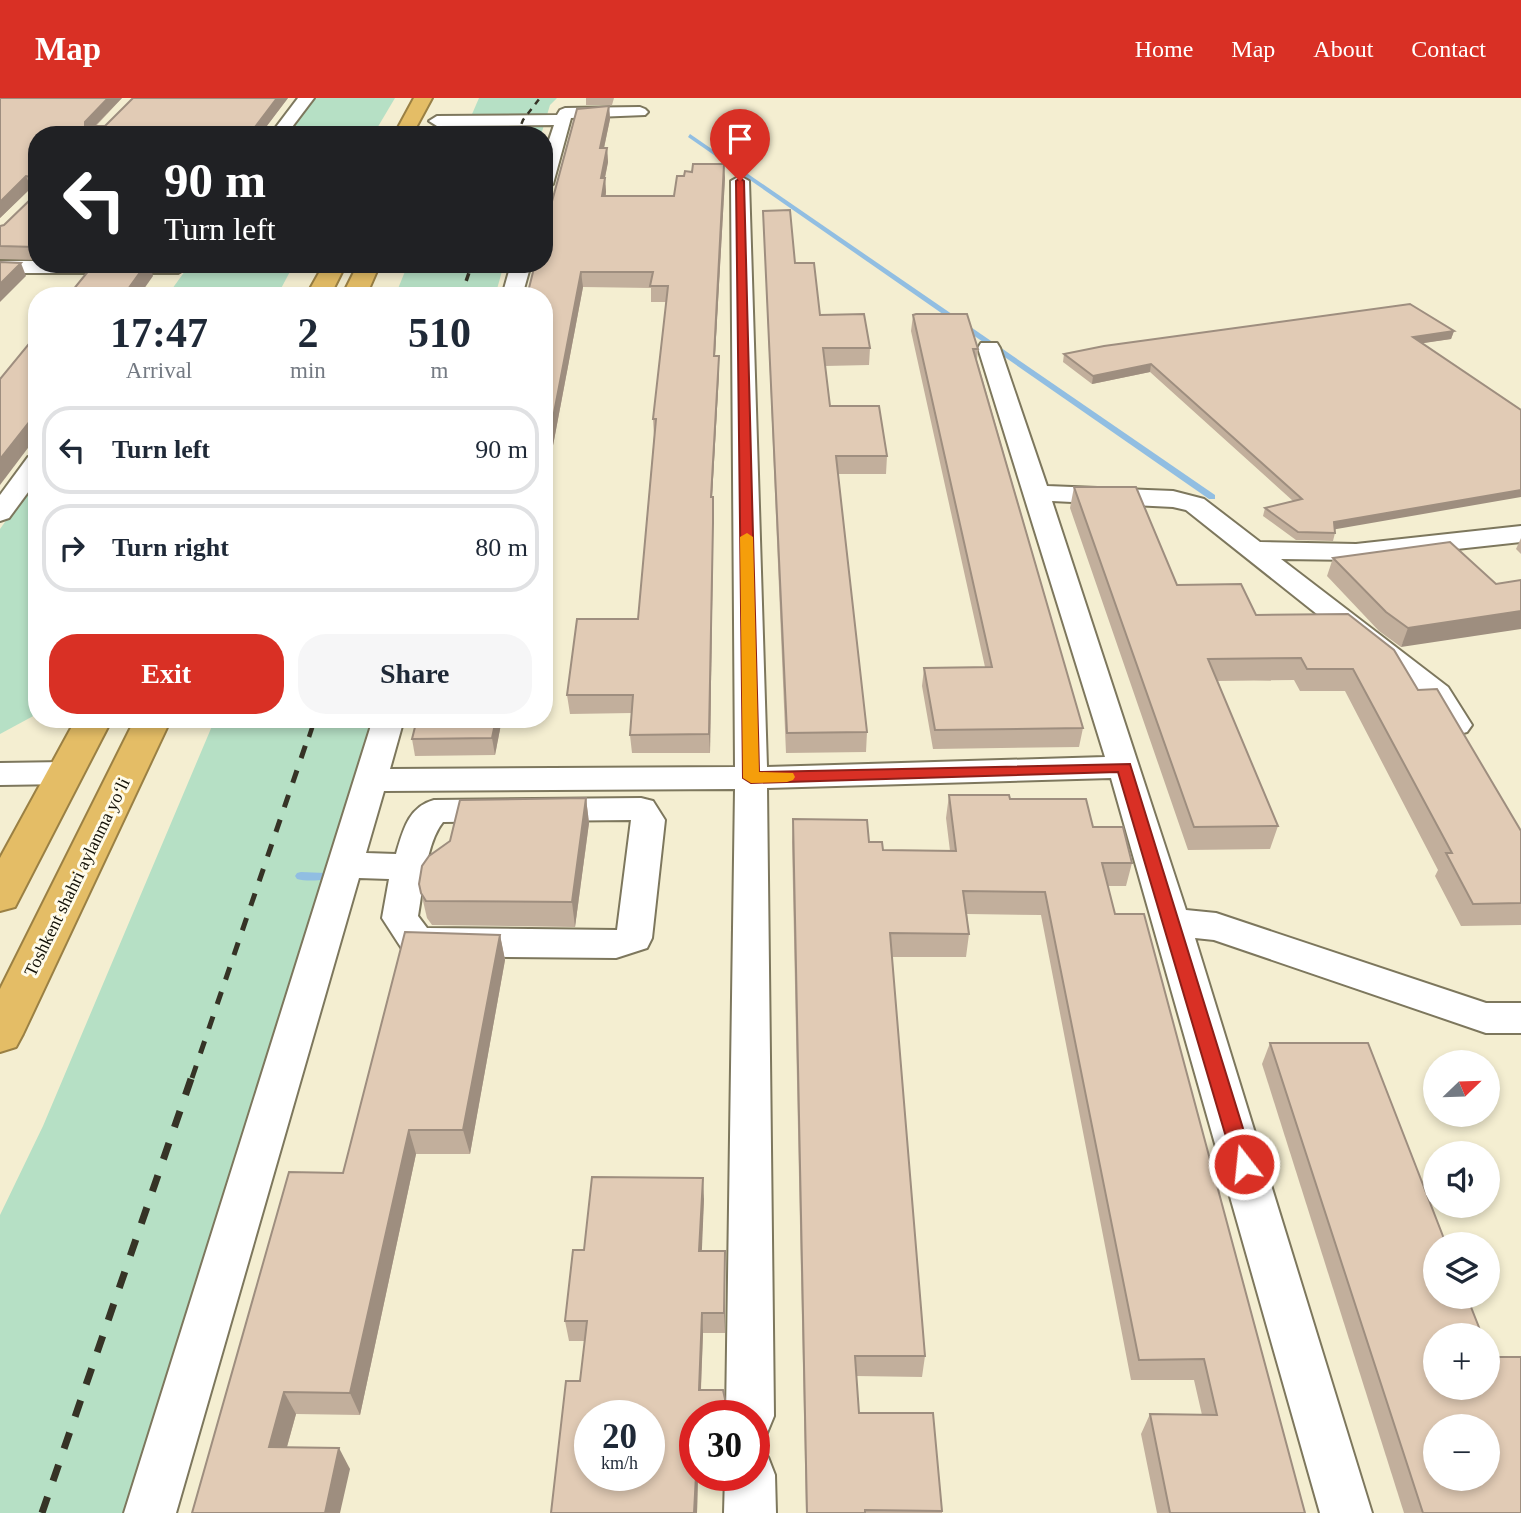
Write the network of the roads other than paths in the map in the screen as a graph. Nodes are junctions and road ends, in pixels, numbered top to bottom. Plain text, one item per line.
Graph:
1 (306, 98) edge
2 (422, 98) edge
3 (447, 98) edge
4 (640, 113) dead end
5 (563, 120) junction
6 (285, 126) edge
7 (408, 126) edge
8 (435, 126) edge
9 (466, 126) edge
10 (553, 154) edge
11 (740, 181) dead end
12 (0, 267) edge
13 (28, 267) edge
14 (174, 273) edge
15 (164, 286) dead end
16 (989, 348) dead end
17 (28, 474) edge
18 (1038, 493) junction
19 (0, 513) edge
20 (1521, 534) edge
21 (1254, 550) junction
22 (89, 728) edge
23 (149, 728) edge
24 (385, 728) edge
25 (1472, 751) edge
26 (1124, 767) junction
27 (128, 771) junction
28 (65, 773) junction
29 (0, 774) edge
30 (751, 778) junction
31 (371, 780) junction
32 (346, 865) junction
33 (409, 867) junction
34 (0, 896) edge
35 (1173, 922) junction
36 (1521, 1018) edge
37 (0, 1034) edge
38 (750, 1400) edge
39 (750, 1491) edge
40 (150, 1513) edge
41 (750, 1513) edge
42 (1346, 1513) edge

1 - 6 street
2 - 7 highway
3 - 8 highway
4 - 5 street
5 - 9 street
5 - 10 street
11 - 30 street
12 - 13 street
14 - 15 street
16 - 18 street
17 - 19 street
18 - 21 street
18 - 26 street
20 - 21 street
21 - 25 street
22 - 28 highway
23 - 27 highway, Toshkent shahri aylanma yoʻli
24 - 31 street
26 - 30 street
26 - 35 street
27 - 28 highway
27 - 37 highway, Toshkent shahri aylanma yoʻli
28 - 29 street
28 - 34 highway
30 - 31 street
30 - 38 street
31 - 32 street
32 - 33 street
32 - 40 street
33 - 33 street
35 - 36 street
35 - 42 street
39 - 41 street

